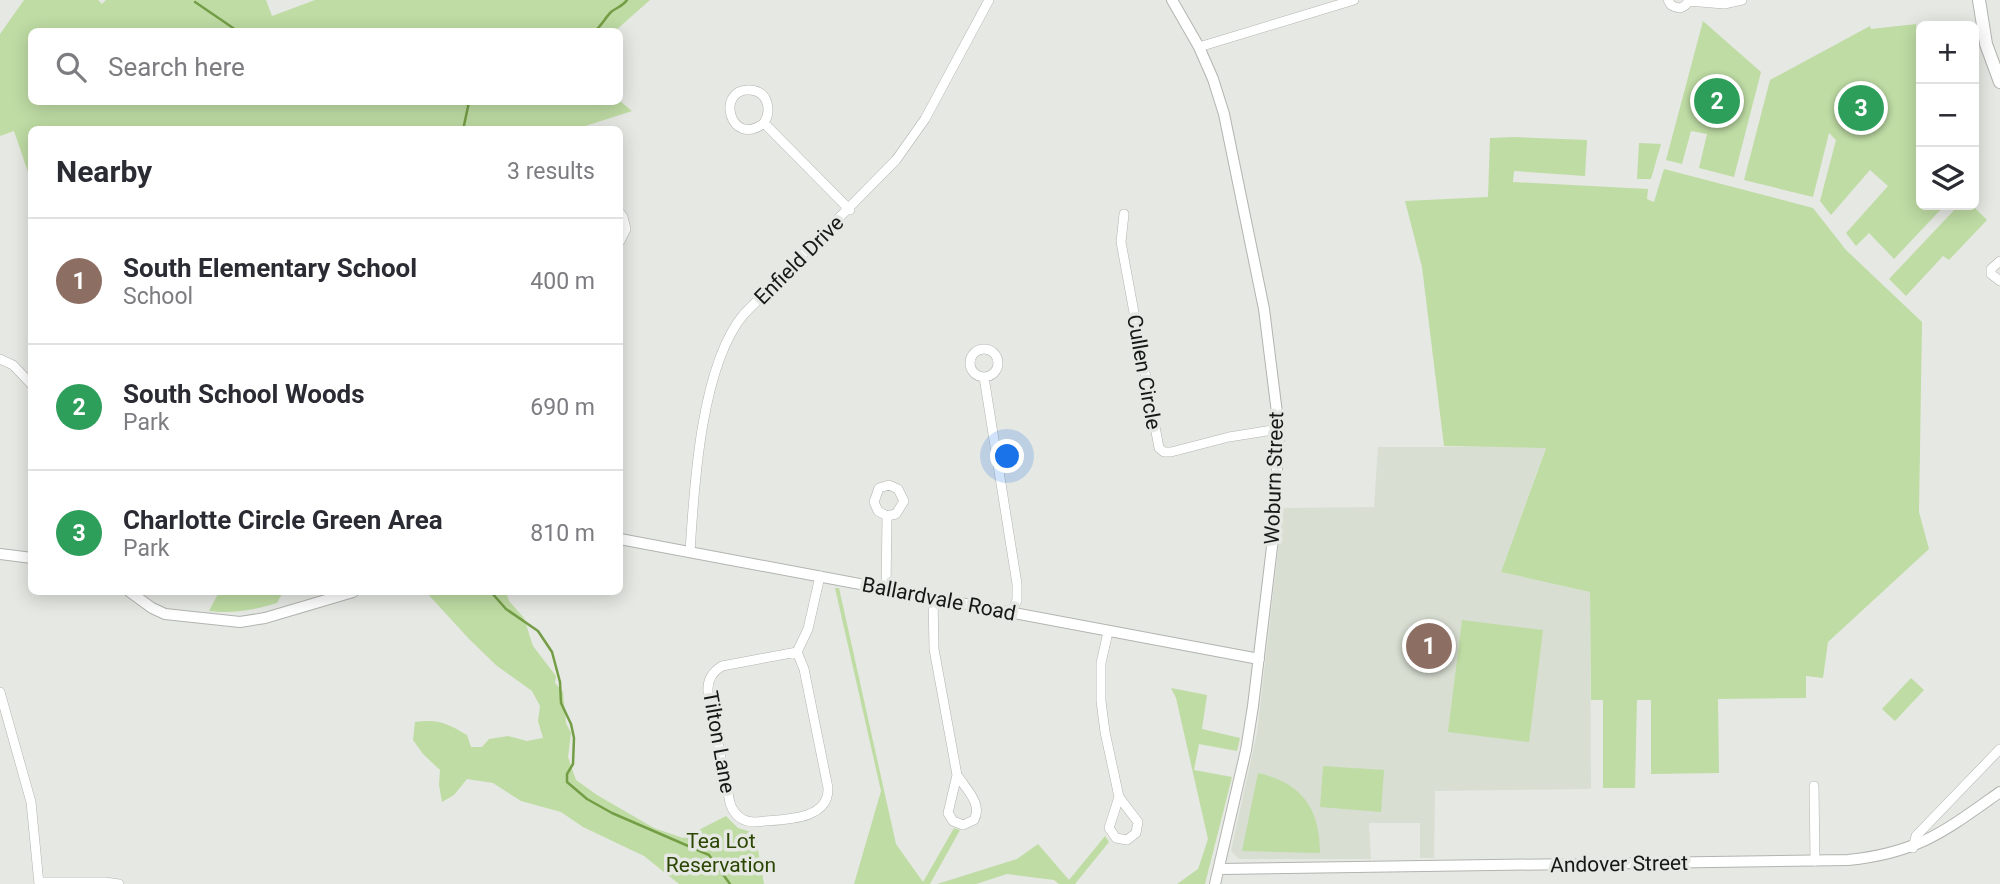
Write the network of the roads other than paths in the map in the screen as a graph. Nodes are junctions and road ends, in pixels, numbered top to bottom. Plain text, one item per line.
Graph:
1 (989, 0) edge
2 (1172, 0) edge
3 (1354, 0) edge
4 (1668, 0) edge
5 (1742, 0) edge
6 (1979, 0) edge
7 (1689, 1) edge
8 (1199, 47) junction
9 (2000, 82) edge
10 (764, 123) junction
11 (849, 209) junction
12 (1124, 214) dead end
13 (623, 218) edge
14 (623, 235) edge
15 (2000, 261) edge
16 (2000, 281) edge
17 (0, 359) edge
18 (984, 377) dead end
19 (28, 381) edge
20 (1279, 429) junction
21 (887, 516) dead end
22 (623, 540) edge
23 (690, 552) junction
24 (0, 554) edge
25 (28, 558) edge
26 (820, 576) junction
27 (886, 589) junction
28 (135, 595) edge
29 (343, 595) edge
30 (933, 598) junction
31 (1011, 613) junction
32 (1108, 632) junction
33 (797, 652) junction
34 (1259, 659) junction
35 (0, 692) edge
36 (2000, 749) edge
37 (957, 775) junction
38 (1814, 786) dead end
39 (2000, 792) edge
40 (1119, 797) junction
41 (1913, 848) junction
42 (1815, 861) junction
43 (1220, 869) junction
44 (39, 883) edge
45 (119, 884) edge
46 (1215, 884) edge

1 - 11 street, Enfield Drive
2 - 8 street, Woburn Street
3 - 8 street
4 - 7 street
5 - 7 street
6 - 9 main road
8 - 20 street, Woburn Street
10 - 10 street
10 - 11 street
11 - 23 street, Enfield Drive
12 - 20 street, Cullen Circle
13 - 14 street
15 - 16 street
17 - 19 street
18 - 31 street
20 - 34 street, Woburn Street
21 - 27 street
22 - 23 street, Ballardvale Road
23 - 26 street, Ballardvale Road
24 - 25 street
26 - 27 street, Ballardvale Road
26 - 33 street
27 - 30 street, Ballardvale Road
28 - 29 street
30 - 31 street, Ballardvale Road
30 - 37 street
31 - 32 street, Ballardvale Road
32 - 34 street, Ballardvale Road
32 - 40 street
33 - 33 street, Tilton Lane
34 - 43 street, Woburn Street
35 - 44 street
36 - 41 street
37 - 37 street
38 - 42 street
39 - 41 street, Andover Street
40 - 40 street
41 - 42 street, Andover Street
42 - 43 street, Andover Street
43 - 46 street, Woburn Street
44 - 45 street

